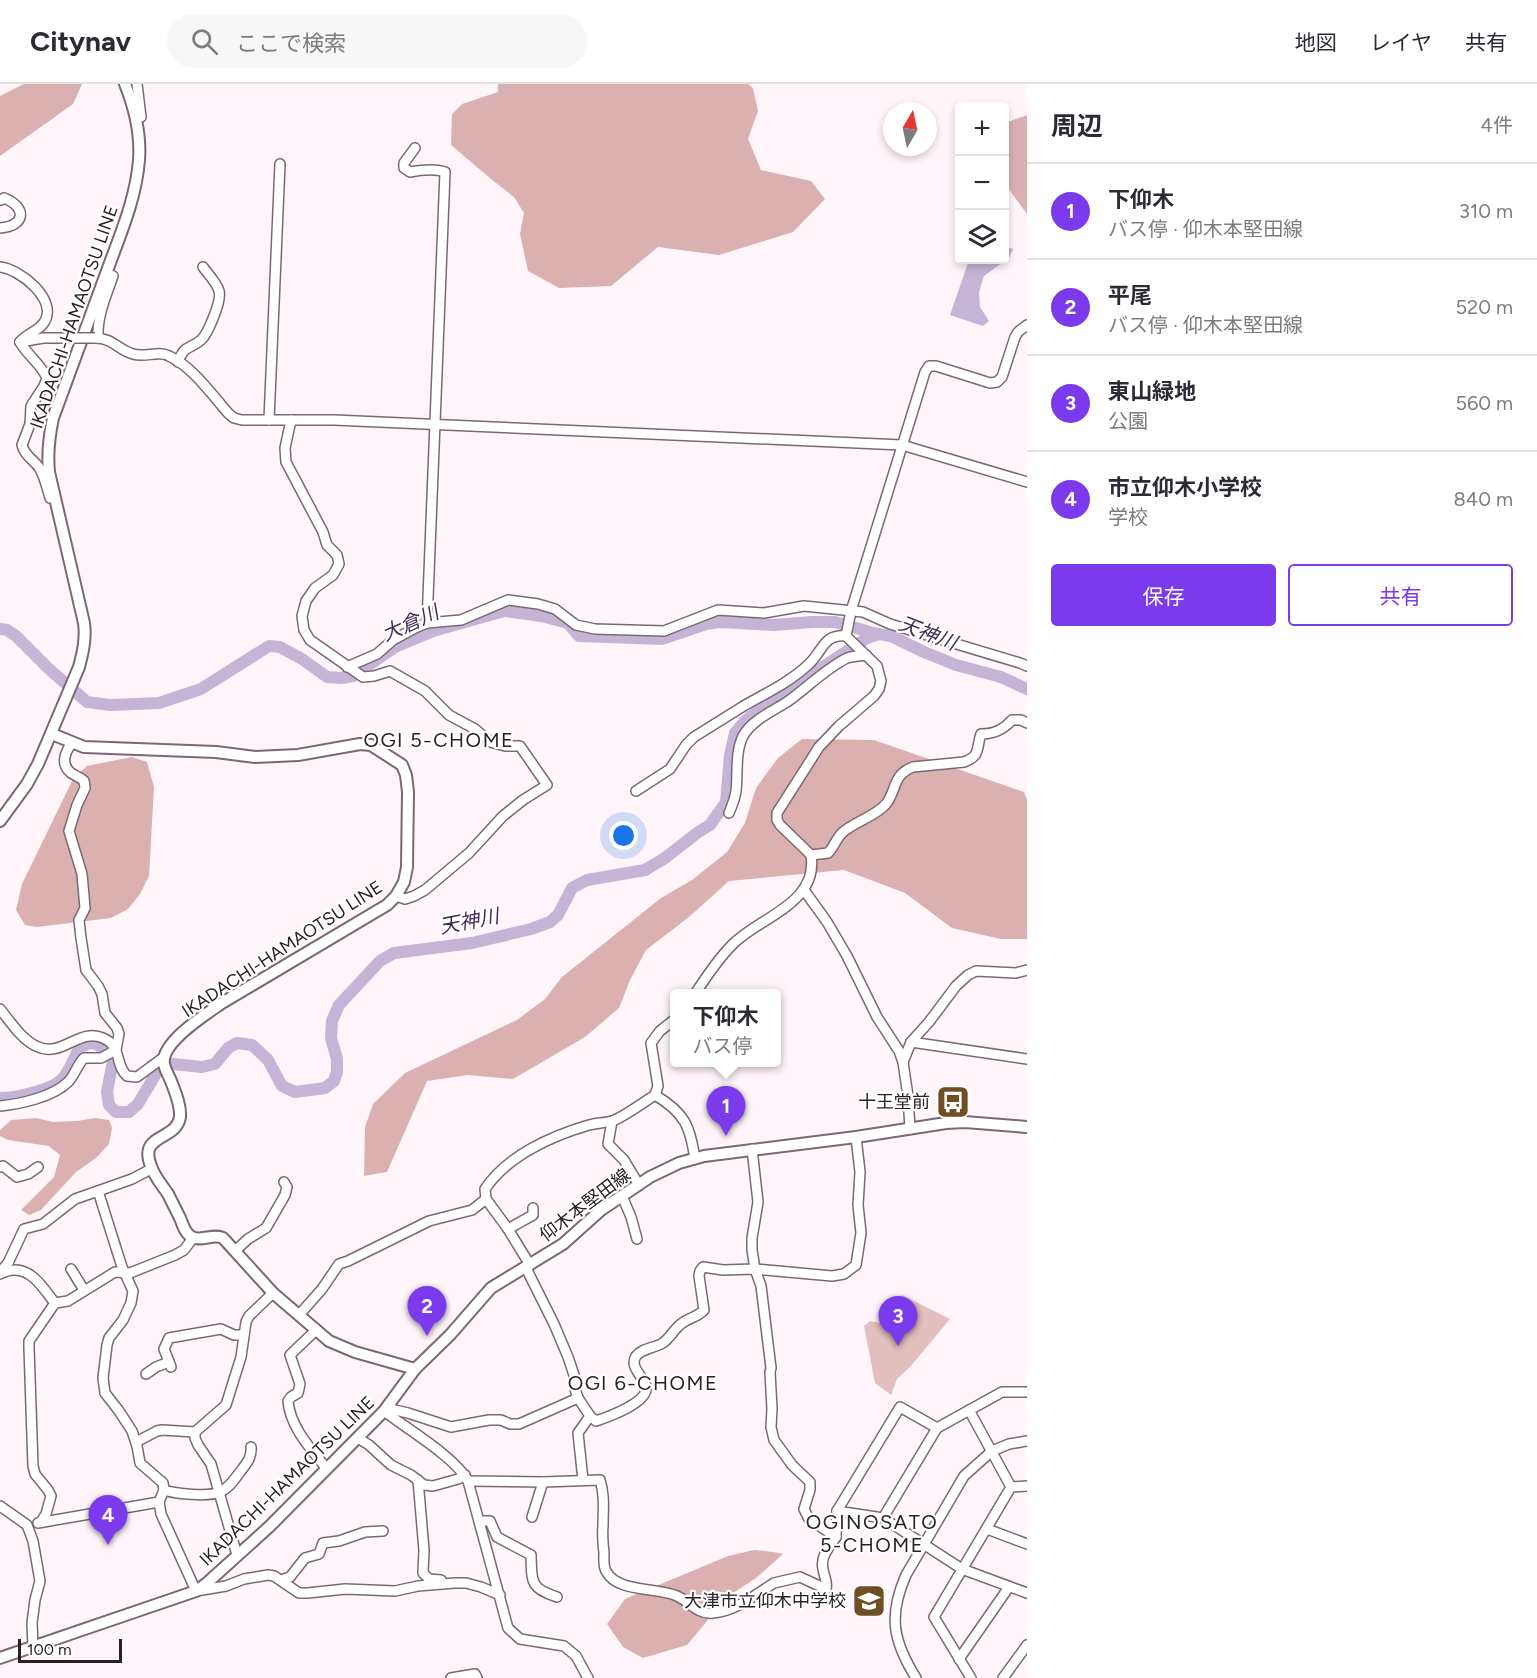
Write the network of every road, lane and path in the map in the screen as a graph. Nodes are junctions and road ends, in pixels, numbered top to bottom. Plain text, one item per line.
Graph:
1 (125, 84) edge
2 (137, 84) edge
3 (137, 118) junction
4 (415, 147) dead end
5 (280, 164) dead end
6 (1, 200) edge
7 (0, 228) edge
8 (0, 267) edge
9 (203, 267) dead end
10 (106, 273) junction
11 (1027, 326) edge
12 (97, 338) junction
13 (20, 342) junction
14 (178, 362) junction
15 (268, 420) junction
16 (291, 420) junction
17 (435, 424) junction
18 (902, 444) junction
19 (1027, 483) edge
20 (56, 499) junction
21 (851, 611) junction
22 (428, 623) junction
23 (847, 635) junction
24 (863, 653) junction
25 (1027, 666) edge
26 (347, 667) junction
27 (1027, 723) edge
28 (52, 734) junction
29 (72, 742) junction
30 (636, 791) dead end
31 (729, 813) dead end
32 (0, 821) edge
33 (811, 855) junction
34 (804, 890) junction
35 (396, 896) junction
36 (1027, 970) edge
37 (698, 989) edge
38 (0, 1009) edge
39 (670, 1023) edge
40 (911, 1042) junction
41 (115, 1051) junction
42 (1027, 1059) edge
43 (164, 1060) junction
44 (903, 1062) junction
45 (655, 1095) junction
46 (0, 1106) edge
47 (612, 1121) junction
48 (1027, 1127) edge
49 (910, 1129) junction
50 (856, 1137) junction
51 (752, 1149) junction
52 (695, 1159) junction
53 (0, 1167) edge
54 (38, 1167) dead end
55 (151, 1169) junction
56 (284, 1182) dead end
57 (639, 1185) junction
58 (98, 1191) junction
59 (622, 1196) junction
60 (486, 1199) junction
61 (532, 1208) dead end
62 (508, 1229) junction
63 (193, 1238) junction
64 (637, 1239) dead end
65 (235, 1251) junction
66 (528, 1266) junction
67 (71, 1269) dead end
68 (755, 1269) junction
69 (0, 1273) edge
70 (125, 1273) junction
71 (84, 1290) junction
72 (273, 1293) junction
73 (55, 1303) junction
74 (298, 1315) junction
75 (316, 1330) junction
76 (244, 1335) junction
77 (415, 1369) junction
78 (146, 1374) dead end
79 (1027, 1392) edge
80 (578, 1398) junction
81 (385, 1410) junction
82 (969, 1410) junction
83 (590, 1416) junction
84 (937, 1428) junction
85 (195, 1432) junction
86 (358, 1438) junction
87 (1027, 1441) edge
88 (136, 1442) junction
89 (251, 1448) dead end
90 (992, 1451) junction
91 (327, 1468) junction
92 (467, 1478) junction
93 (418, 1480) junction
94 (583, 1480) junction
95 (543, 1482) junction
96 (1027, 1486) edge
97 (1011, 1487) junction
98 (164, 1490) junction
99 (218, 1493) junction
100 (159, 1502) junction
101 (0, 1506) edge
102 (837, 1511) junction
103 (532, 1517) dead end
104 (883, 1518) junction
105 (479, 1521) junction
106 (41, 1522) junction
107 (27, 1525) junction
108 (987, 1529) junction
109 (383, 1531) dead end
110 (836, 1537) junction
111 (923, 1544) junction
112 (1027, 1544) edge
113 (237, 1555) junction
114 (962, 1569) junction
115 (281, 1580) junction
116 (448, 1583) junction
117 (1009, 1587) junction
118 (196, 1590) junction
119 (1027, 1593) edge
120 (500, 1595) junction
121 (557, 1597) dead end
122 (1027, 1645) edge
123 (33, 1647) junction
124 (0, 1658) edge
125 (959, 1659) junction
126 (451, 1678) edge
127 (477, 1678) edge
128 (588, 1678) edge
129 (916, 1678) edge
130 (971, 1678) edge
131 (1003, 1678) edge

1 - 3 main road, IKADACHI-HAMAOTSU LINE
2 - 3 street
3 - 10 main road, IKADACHI-HAMAOTSU LINE
4 - 17 street
5 - 15 street
6 - 7 street
8 - 13 street
9 - 14 street
10 - 12 street
10 - 20 main road, IKADACHI-HAMAOTSU LINE
11 - 18 street
12 - 13 street, bridge
12 - 14 street
13 - 20 street
14 - 15 street
15 - 16 street
16 - 17 street
16 - 26 street
17 - 18 street
17 - 22 street
18 - 19 street
18 - 21 street
20 - 28 main road, IKADACHI-HAMAOTSU LINE
21 - 22 street
21 - 23 street
21 - 25 street
22 - 26 street
23 - 24 street
23 - 30 street
24 - 31 street
24 - 33 street
26 - 35 street
27 - 33 street
28 - 29 main road, IKADACHI-HAMAOTSU LINE
28 - 32 main road, IKADACHI-HAMAOTSU LINE
29 - 35 main road, IKADACHI-HAMAOTSU LINE
29 - 41 street
33 - 34 street
34 - 37 street
34 - 44 street
35 - 43 main road, IKADACHI-HAMAOTSU LINE
36 - 40 street
38 - 41 street
39 - 45 street
40 - 42 street
40 - 44 street
41 - 43 street
41 - 46 street
43 - 55 main road
44 - 49 street
45 - 47 street
45 - 52 street
47 - 57 street
47 - 60 street
48 - 49 main road, 仰木本堅田線
49 - 50 main road, 仰木本堅田線
50 - 51 main road, 仰木本堅田線
50 - 68 street
51 - 52 main road, 仰木本堅田線
51 - 68 street
52 - 57 main road, 仰木本堅田線
53 - 54 street
55 - 58 street
55 - 63 main road
56 - 65 street
57 - 59 main road, 仰木本堅田線
58 - 69 street
58 - 70 street
59 - 64 street
59 - 66 main road, 仰木本堅田線
60 - 62 street
60 - 74 street
61 - 62 street
62 - 66 street
63 - 65 main road
63 - 70 street
65 - 72 main road
66 - 77 main road, 仰木本堅田線
66 - 80 street
67 - 71 street
68 - 83 street
68 - 110 street
69 - 73 street
70 - 71 street
70 - 88 street
71 - 73 street
72 - 74 main road
72 - 76 street
73 - 106 street
74 - 75 main road
75 - 77 main road
75 - 91 street
76 - 78 street
76 - 85 street
77 - 81 main road, IKADACHI-HAMAOTSU LINE
79 - 82 street
80 - 81 street
80 - 83 street
81 - 86 main road, IKADACHI-HAMAOTSU LINE
81 - 92 street
82 - 84 street
82 - 90 street
83 - 94 street
84 - 102 street
84 - 104 street
85 - 88 street
85 - 99 street
86 - 91 main road, IKADACHI-HAMAOTSU LINE
86 - 93 street
87 - 90 street
88 - 98 street
89 - 99 street
90 - 97 street
90 - 111 street
91 - 113 main road, IKADACHI-HAMAOTSU LINE
92 - 93 street
92 - 95 street
92 - 105 street
93 - 116 street
94 - 95 street
94 - 110 street
95 - 103 street
96 - 97 street
97 - 108 street
98 - 99 street
98 - 100 street
99 - 113 street
100 - 106 street
100 - 118 street
101 - 107 street
102 - 104 street
102 - 110 street
104 - 111 street
105 - 120 street
105 - 121 street
106 - 107 street
107 - 123 street
108 - 112 street
108 - 114 street
109 - 115 street
111 - 114 street
111 - 129 street
113 - 118 main road, IKADACHI-HAMAOTSU LINE
114 - 117 street
114 - 125 street
115 - 116 street
115 - 118 street
116 - 120 street
117 - 119 street
117 - 125 street
118 - 123 main road, IKADACHI-HAMAOTSU LINE
120 - 128 street
122 - 131 street
123 - 124 main road, IKADACHI-HAMAOTSU LINE
125 - 130 street
126 - 127 street

